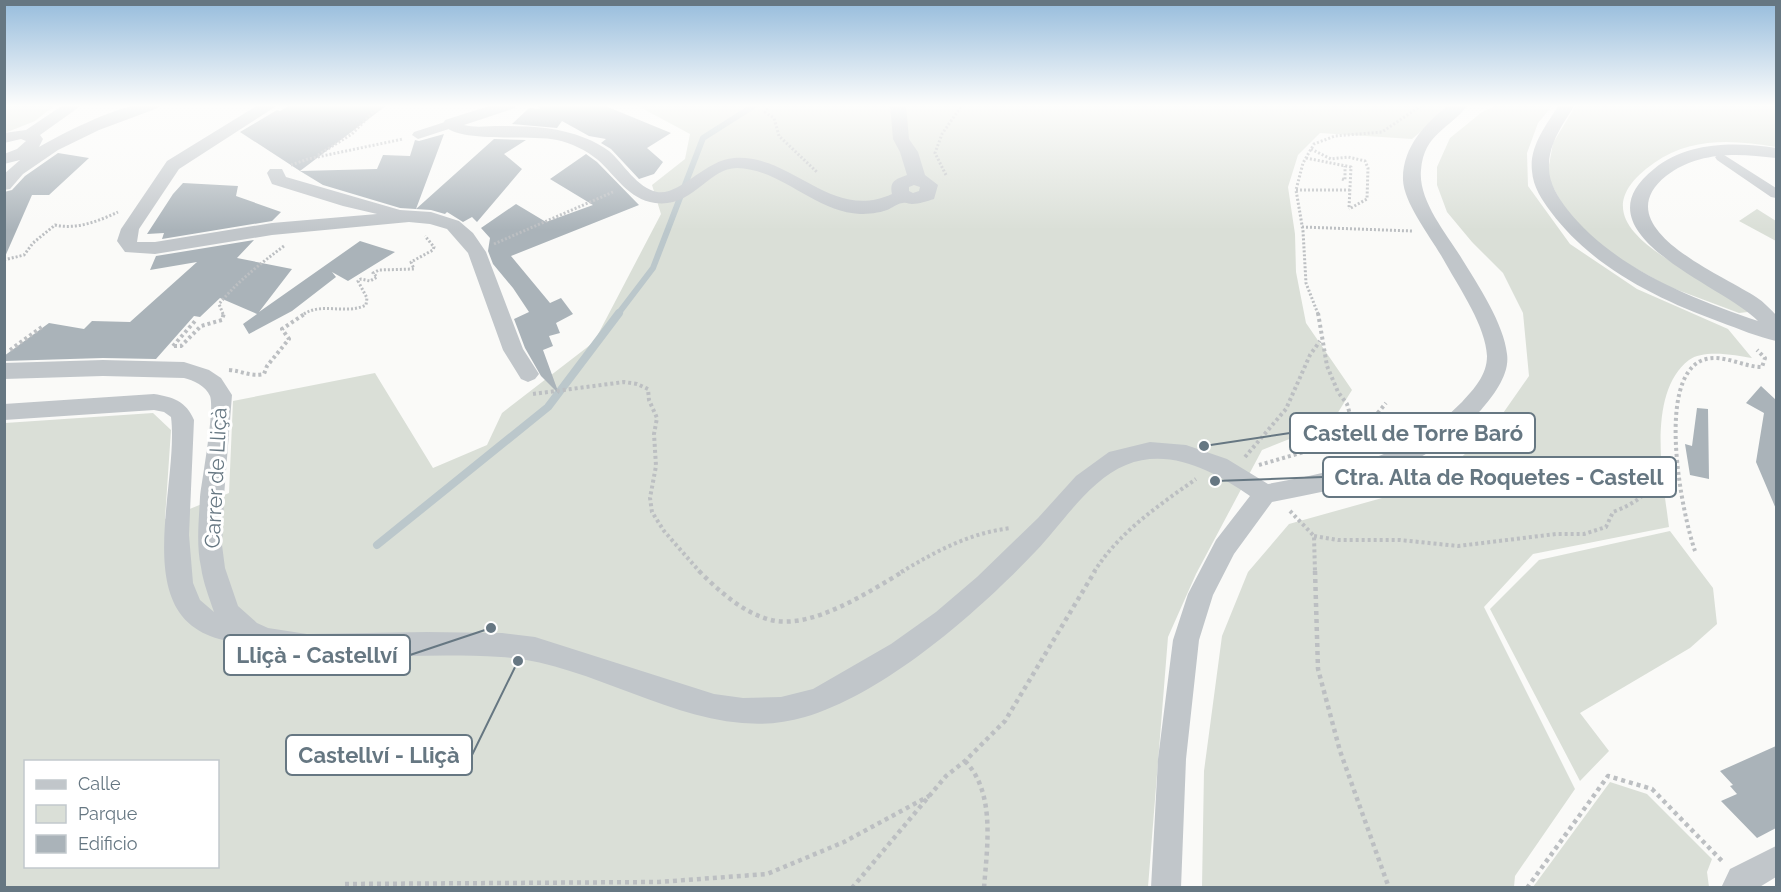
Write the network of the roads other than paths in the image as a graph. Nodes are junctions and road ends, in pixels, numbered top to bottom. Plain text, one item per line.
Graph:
1 (30, 147) edge
2 (47, 147) edge
3 (200, 147) edge
4 (589, 147) edge
5 (906, 147) edge
6 (1420, 147) edge
7 (1545, 147) edge
8 (1776, 153) edge
9 (1721, 157) dead end
10 (14, 160) edge
11 (276, 173) road end
12 (917, 179) junction
13 (4, 185) edge
14 (1776, 194) edge
15 (903, 196) junction
16 (408, 217) junction
17 (1759, 309) junction
18 (1739, 321) junction
19 (1776, 327) edge
20 (1776, 334) edge
21 (4, 371) edge
22 (528, 374) road end
23 (4, 412) edge
24 (1275, 500) junction
25 (248, 631) junction
26 (1776, 861) edge
27 (1166, 888) edge
28 (1736, 888) edge

1 - 10 street
2 - 10 street
3 - 16 street
4 - 15 street
5 - 12 street
6 - 24 street
7 - 18 street
8 - 17 street
9 - 14 street
10 - 13 street
11 - 16 street
12 - 15 street
12 - 15 street
16 - 22 street
17 - 18 street
17 - 19 street
18 - 20 street
21 - 25 street, Carrer de Lliçà
23 - 25 street
24 - 25 street
24 - 27 street
26 - 28 street

